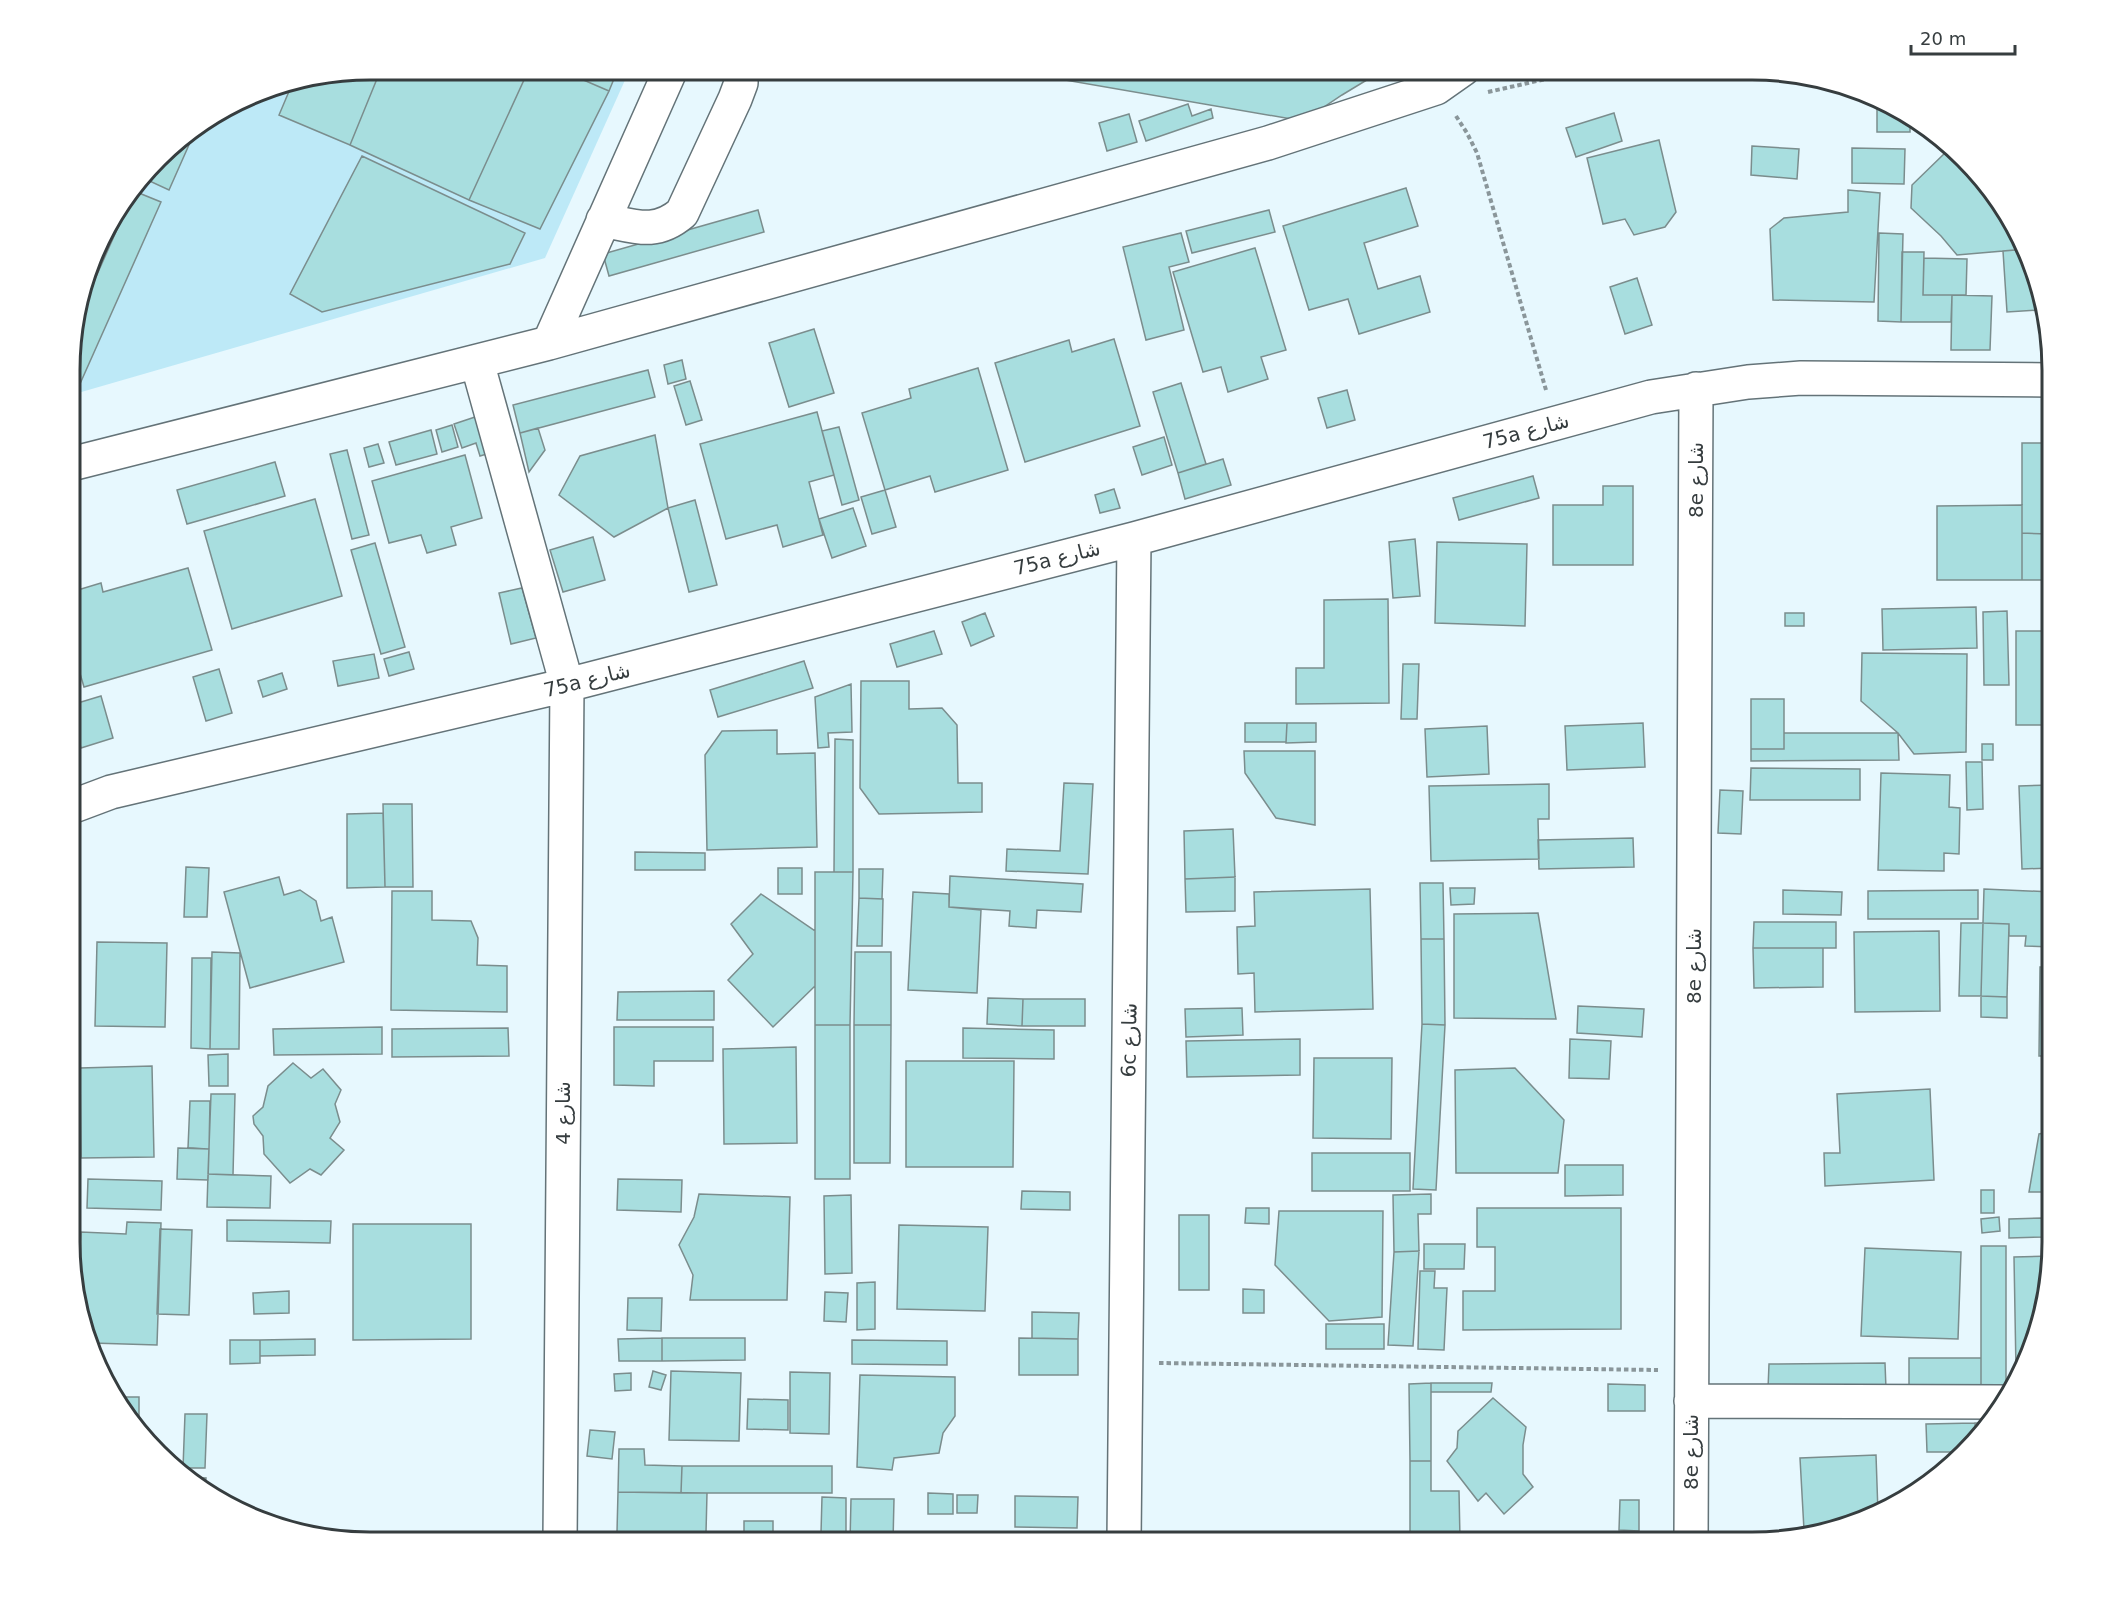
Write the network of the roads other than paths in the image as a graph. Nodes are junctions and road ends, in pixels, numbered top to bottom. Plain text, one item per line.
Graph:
1 (666, 80) edge
2 (741, 80) edge
3 (1471, 82) edge
4 (603, 220) junction
5 (549, 343) junction
6 (477, 362) junction
7 (2042, 380) edge
8 (1696, 389) junction
9 (80, 463) edge
10 (1134, 538) junction
11 (567, 685) junction
12 (80, 804) edge
13 (1692, 1386) junction
14 (1993, 1402) edge
15 (560, 1532) edge
16 (1124, 1532) edge
17 (1691, 1532) edge

1 - 4 street
2 - 4 street
3 - 5 street
4 - 5 street
5 - 6 street
6 - 9 street
6 - 11 street, شارع 4
7 - 8 street, 75a شارع
8 - 10 street, 75a شارع
8 - 13 street, 8e شارع
10 - 11 street, 75a شارع
10 - 16 street, 6c شارع
11 - 12 street, 75a شارع
11 - 15 street, شارع 4
13 - 14 street
13 - 17 street, 8e شارع

